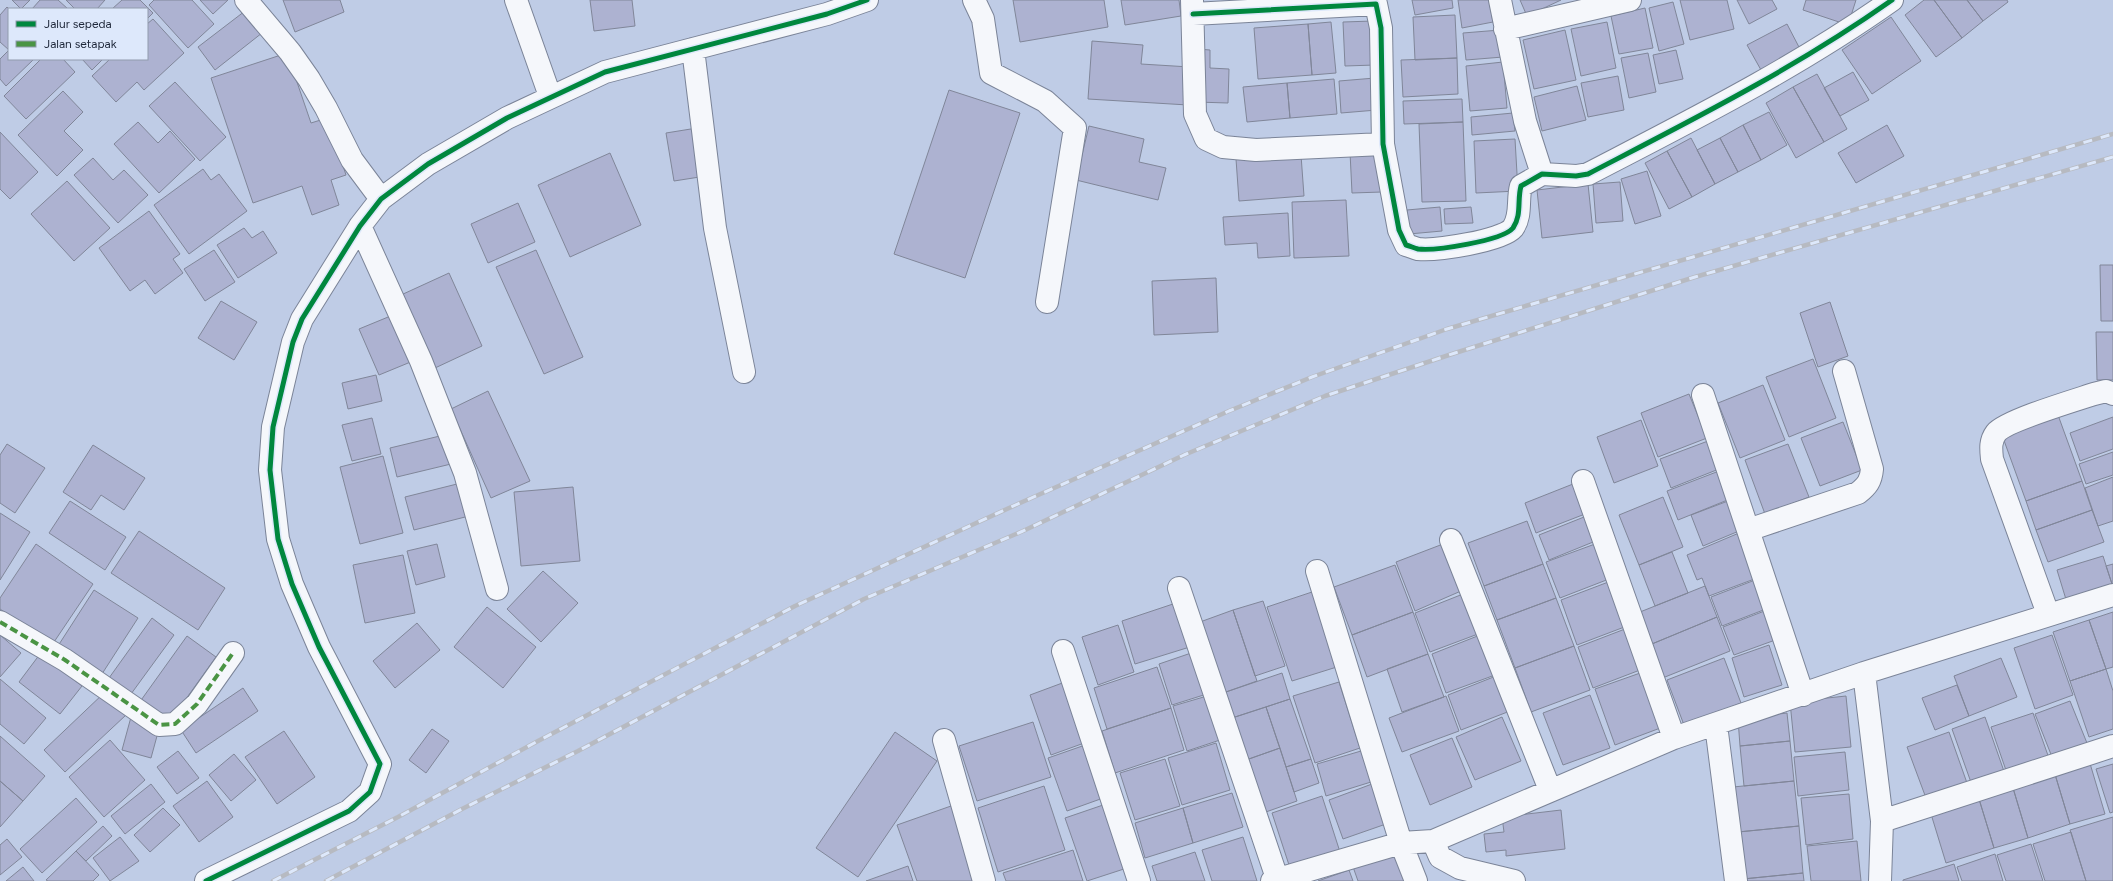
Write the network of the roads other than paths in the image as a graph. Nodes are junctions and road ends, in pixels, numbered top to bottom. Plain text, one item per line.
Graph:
1 (246, 0) edge
2 (516, 0) edge
3 (867, 0) edge
4 (974, 0) edge
5 (1500, 0) edge
6 (1630, 0) edge
7 (1892, 0) edge
8 (826, 7) edge
9 (1193, 7) edge
10 (1505, 30) junction
11 (692, 49) junction
12 (550, 96) junction
13 (1383, 144) junction
14 (1542, 174) junction
15 (382, 199) junction
16 (360, 226) junction
17 (1047, 302) dead end
18 (1844, 371) dead end
19 (744, 372) dead end
20 (2113, 394) edge
21 (1703, 396) dead end
22 (1584, 481) dead end
23 (1748, 530) junction
24 (1451, 540) dead end
25 (1317, 571) dead end
26 (1179, 588) dead end
27 (497, 589) dead end
28 (2113, 595) edge
29 (2048, 614) junction
30 (0, 622) edge
31 (1063, 651) dead end
32 (233, 653) dead end
33 (1864, 674) junction
34 (1803, 695) junction
35 (1716, 725) junction
36 (1674, 738) junction
37 (944, 740) dead end
38 (2113, 746) edge
39 (1550, 790) junction
40 (1882, 821) junction
41 (1433, 841) junction
42 (1401, 843) junction
43 (1275, 880) edge
44 (206, 881) edge
45 (984, 881) edge
46 (1139, 881) edge
47 (1416, 881) edge
48 (1514, 881) edge
49 (1736, 881) edge
50 (1880, 881) edge

1 - 15 street
2 - 12 street
3 - 8 street
4 - 17 street
5 - 10 street
6 - 10 street
7 - 14 street
8 - 11 street
9 - 13 street
9 - 13 street
10 - 14 street
11 - 12 street
11 - 19 street
12 - 15 street
13 - 14 street
15 - 16 street
16 - 27 street
16 - 44 street
18 - 23 street
20 - 29 street
21 - 23 street
22 - 36 street
23 - 34 street
24 - 39 street
25 - 42 street
26 - 43 street
28 - 29 street
29 - 33 street
30 - 32 street
31 - 46 street
33 - 34 street
33 - 40 street
34 - 35 street
35 - 36 street
35 - 49 street
36 - 39 street
37 - 45 street
38 - 40 street
39 - 41 street
40 - 50 street
41 - 42 street
41 - 48 street
42 - 43 street
42 - 47 street

